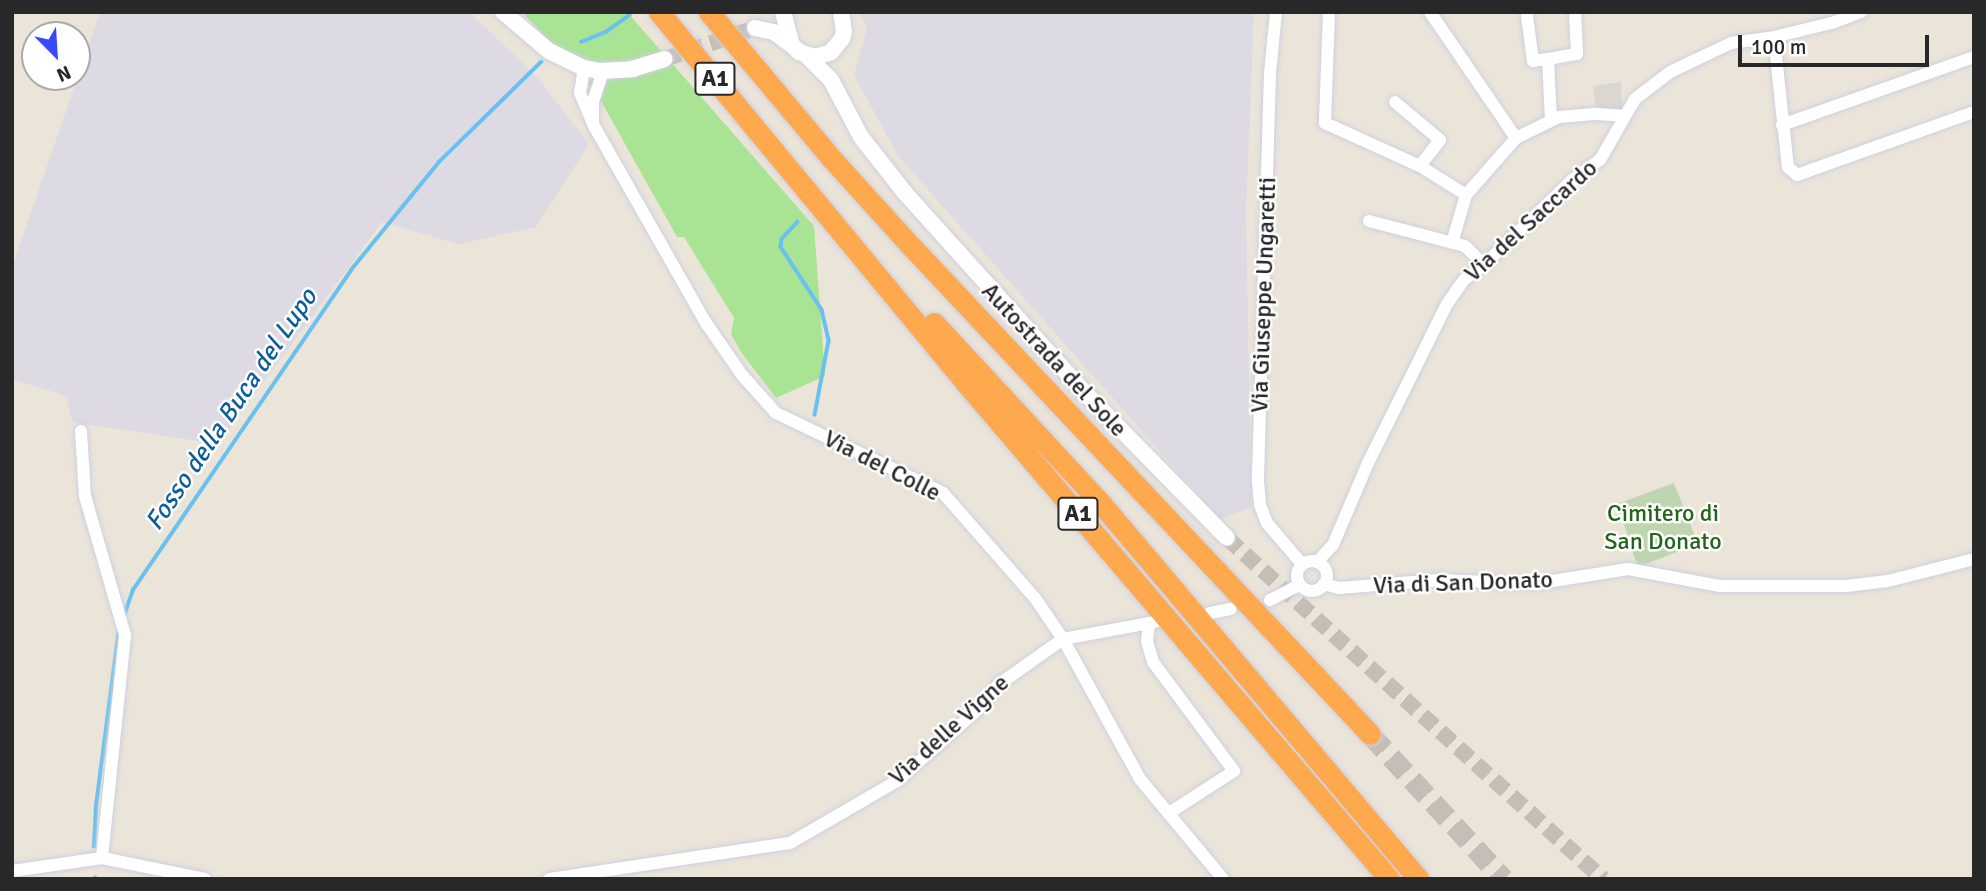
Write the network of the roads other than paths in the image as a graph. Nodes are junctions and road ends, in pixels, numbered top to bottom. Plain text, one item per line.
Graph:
1 (503, 12) edge
2 (659, 12) edge
3 (709, 12) edge
4 (781, 12) edge
5 (841, 12) edge
6 (1276, 12) edge
7 (1329, 12) edge
8 (1430, 12) edge
9 (1575, 12) edge
10 (1861, 12) edge
11 (1527, 16) dead end
12 (1774, 37) junction
13 (792, 46) junction
14 (838, 46) junction
15 (807, 56) junction
16 (1974, 57) edge
17 (1549, 59) junction
18 (665, 60) tunnel mouth
19 (584, 68) junction
20 (603, 71) junction
21 (831, 80) junction
22 (1395, 102) dead end
23 (1974, 112) edge
24 (1623, 116) junction
25 (1551, 120) junction
26 (1782, 125) junction
27 (594, 126) junction
28 (1516, 138) junction
29 (771, 147) junction
30 (1420, 166) junction
31 (1466, 195) junction
32 (1369, 221) dead end
33 (1452, 243) junction
34 (1484, 265) junction
35 (81, 431) dead end
36 (1227, 538) tunnel mouth
37 (1974, 559) edge
38 (1317, 562) junction
39 (1301, 564) junction
40 (1324, 584) junction
41 (1300, 585) junction
42 (1270, 600) dead end
43 (1231, 609) dead end
44 (1210, 613) dead end
45 (1063, 639) junction
46 (1370, 734) tunnel mouth
47 (1169, 813) junction
48 (102, 858) junction
49 (12, 872) edge
50 (205, 879) edge
51 (549, 879) edge
52 (1223, 879) edge
53 (1389, 879) edge
54 (1418, 879) edge

1 - 19 main road
2 - 29 highway, A1
3 - 46 highway, Autostrada del Sole / A1
4 - 13 main road
4 - 13 main road
5 - 14 main road
6 - 39 street, Via Giuseppe Ungaretti
7 - 30 street
8 - 28 street
9 - 17 street
10 - 12 street, Via del Saccardo
11 - 17 street
12 - 24 street, Via del Saccardo
12 - 26 street
13 - 15 main road
14 - 15 main road
14 - 21 main road
15 - 21 main road
16 - 26 street
17 - 25 street
18 - 20 main road
19 - 20 main road
19 - 27 street, Via del Colle
20 - 27 street
21 - 36 main road
22 - 30 street
23 - 26 street
24 - 25 street
24 - 34 street, Via del Saccardo
25 - 28 street
27 - 45 street, Via del Colle
28 - 31 street
29 - 53 highway, A1
29 - 54 highway, A1
30 - 31 street
31 - 33 street
32 - 33 street
33 - 34 street
34 - 38 street, Via del Saccardo
35 - 48 street
37 - 40 street, Via di San Donato
38 - 39 street
38 - 40 street
39 - 41 street
40 - 41 street
41 - 42 street
43 - 44 street
45 - 47 street, Via del Colle
45 - 47 street
45 - 51 street, Via delle Vigne
47 - 52 street, Via del Colle
48 - 49 street
48 - 50 street

